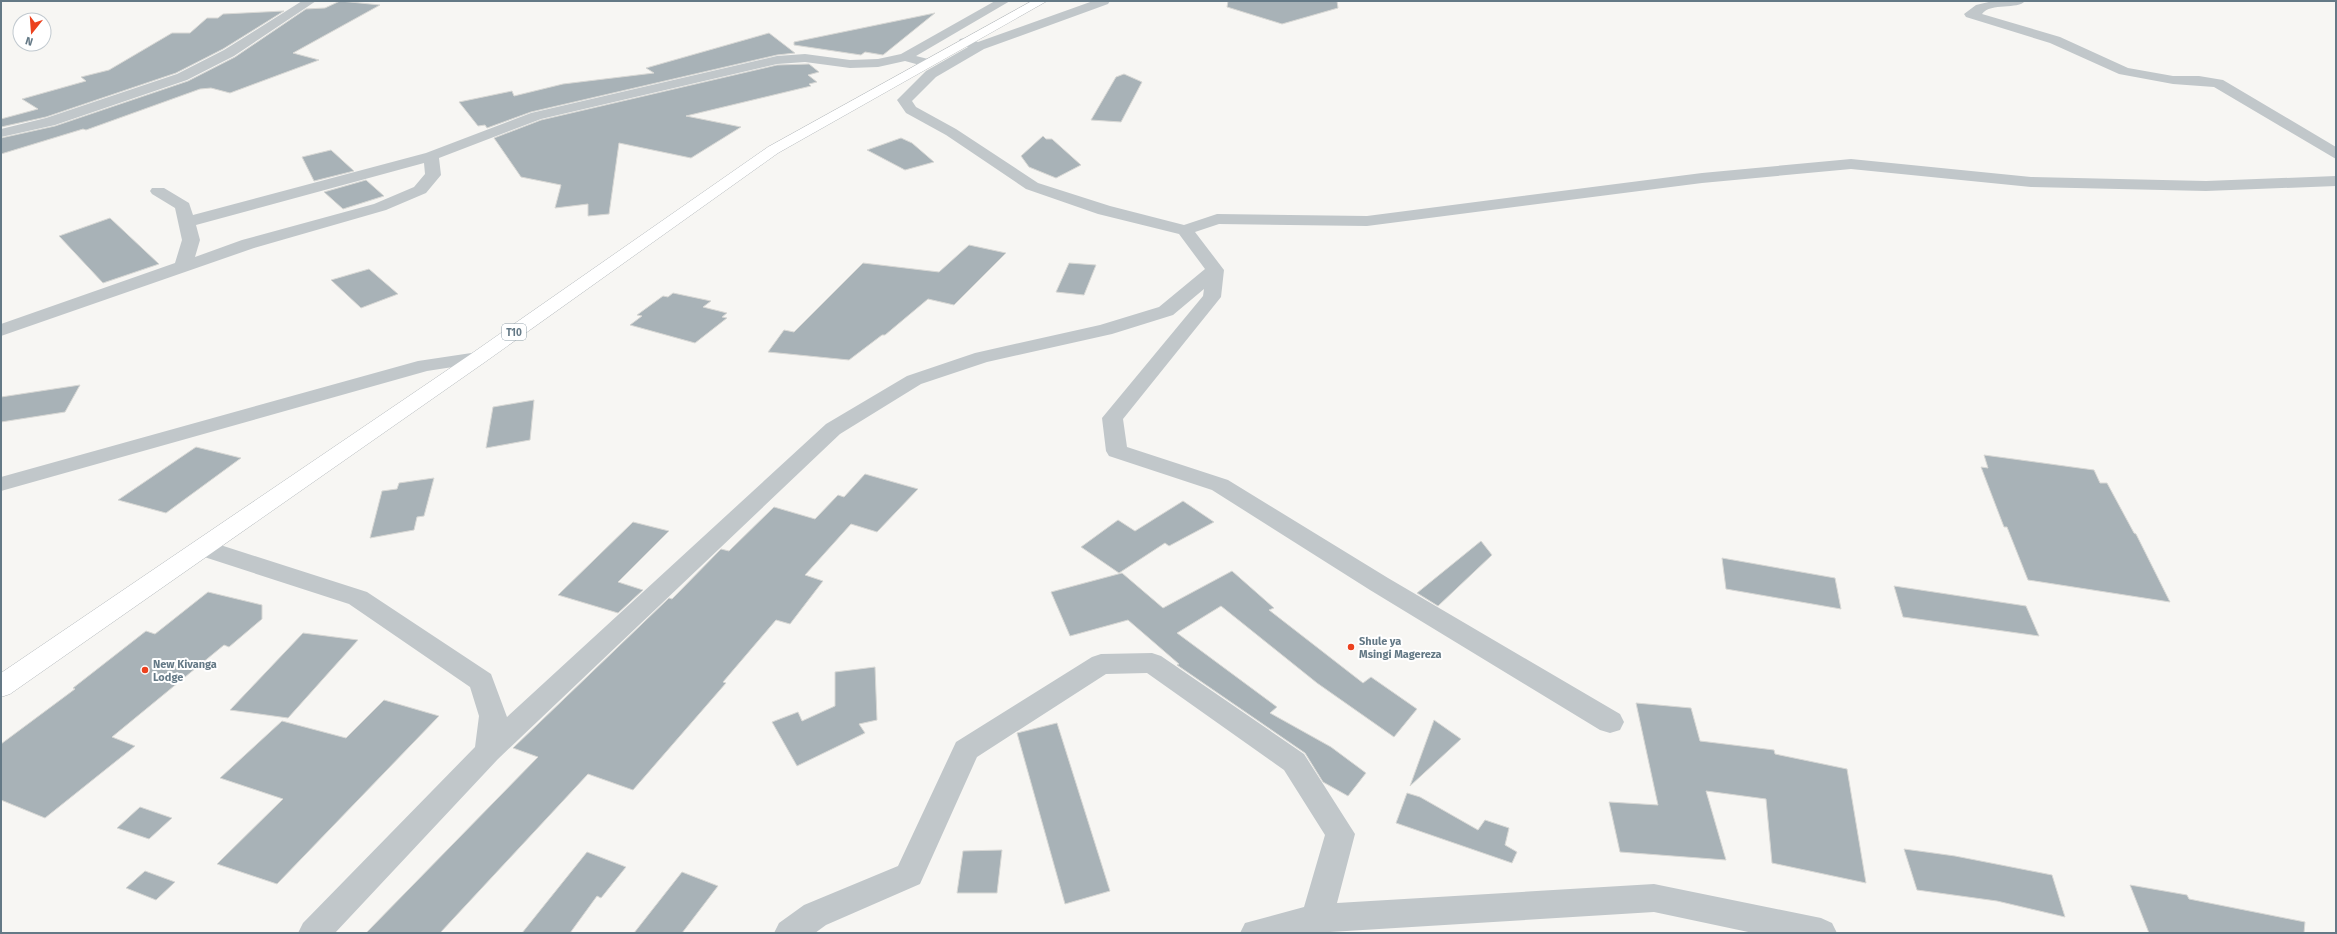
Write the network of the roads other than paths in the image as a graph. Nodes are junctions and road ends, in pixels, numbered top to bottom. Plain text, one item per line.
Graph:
1 (310, 1) edge
2 (1004, 1) edge
3 (1041, 1) edge
4 (1104, 1) edge
5 (2019, 1) edge
6 (972, 44) junction
7 (905, 57) junction
8 (927, 63) junction
9 (1, 133) edge
10 (2336, 154) edge
11 (431, 156) junction
12 (2336, 181) edge
13 (158, 191) dead end
14 (187, 222) junction
15 (1185, 230) junction
16 (184, 266) junction
17 (1216, 270) junction
18 (1, 330) edge
19 (478, 358) junction
20 (1, 484) edge
21 (203, 548) junction
22 (1, 687) edge
23 (1610, 722) dead end
24 (488, 751) junction
25 (1317, 918) junction
26 (314, 933) edge
27 (790, 933) edge
28 (1256, 933) edge
29 (1821, 933) edge

1 - 9 street
2 - 7 street
3 - 6 highway, T10
4 - 6 street
5 - 10 street
6 - 8 highway, T10
6 - 15 street
7 - 8 street
7 - 11 street
8 - 19 highway, T10
11 - 14 street
11 - 16 street
12 - 15 street
13 - 14 street
14 - 16 street
15 - 17 street
16 - 18 street
17 - 23 street
17 - 24 street
19 - 20 street
19 - 21 highway, T10
21 - 22 highway, T10
21 - 24 street
24 - 26 street
25 - 27 street
25 - 28 street
25 - 29 street

